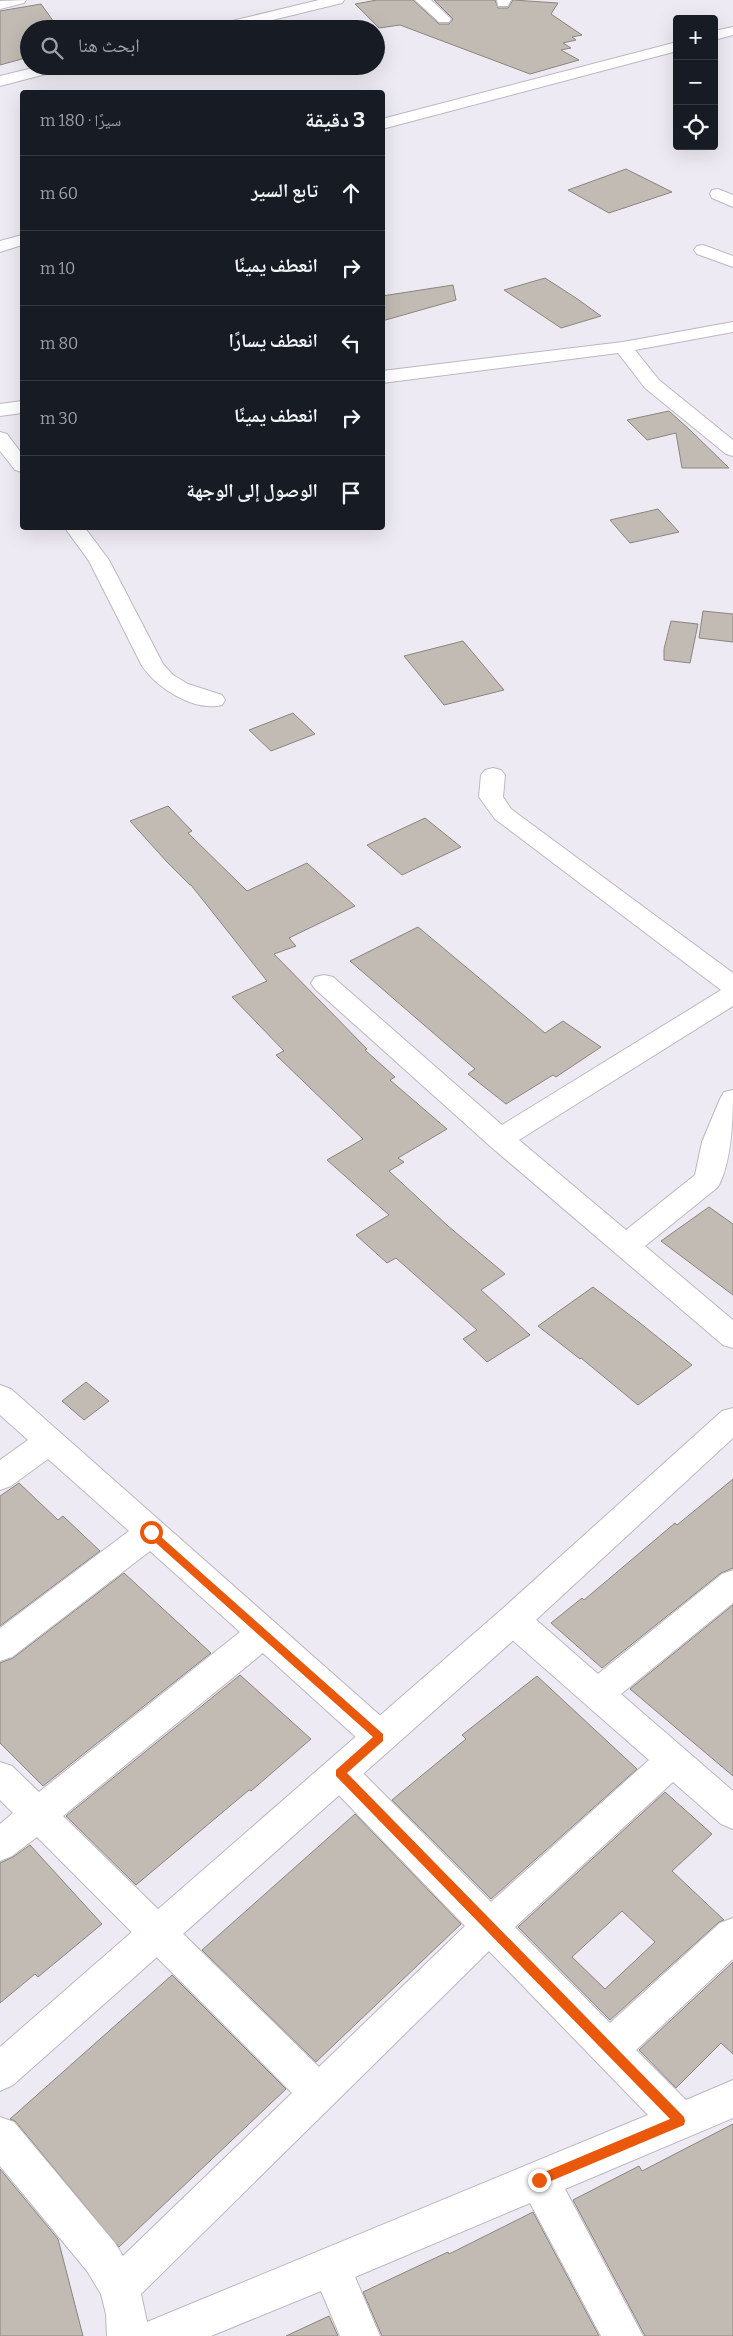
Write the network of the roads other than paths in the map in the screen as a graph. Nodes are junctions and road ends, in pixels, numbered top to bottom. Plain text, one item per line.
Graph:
1 (19, 0) edge
2 (337, 0) edge
3 (422, 0) edge
4 (0, 5) edge
5 (444, 19) dead end
6 (254, 20) edge
7 (733, 31) edge
8 (718, 35) edge
9 (733, 43) edge
10 (673, 47) edge
11 (718, 47) edge
12 (673, 60) edge
13 (24, 75) edge
14 (0, 81) edge
15 (385, 123) edge
16 (385, 134) edge
17 (718, 194) dead end
18 (733, 202) edge
19 (20, 229) edge
20 (0, 234) edge
21 (20, 241) edge
22 (0, 247) edge
23 (703, 250) dead end
24 (733, 262) edge
25 (733, 327) edge
26 (623, 347) junction
27 (385, 378) edge
28 (20, 407) edge
29 (0, 410) edge
30 (0, 438) edge
31 (733, 450) edge
32 (20, 463) edge
33 (76, 530) edge
34 (214, 700) dead end
35 (493, 775) dead end
36 (324, 983) dead end
37 (733, 986) edge
38 (733, 994) edge
39 (733, 1099) edge
40 (500, 1139) junction
41 (626, 1246) junction
42 (733, 1336) edge
43 (0, 1397) edge
44 (733, 1420) edge
45 (50, 1442) junction
46 (0, 1477) edge
47 (151, 1532) junction
48 (733, 1584) edge
49 (513, 1620) junction
50 (263, 1633) junction
51 (0, 1647) edge
52 (597, 1694) junction
53 (380, 1737) junction
54 (672, 1760) junction
55 (340, 1773) junction
56 (0, 1777) edge
57 (731, 1809) edge
58 (38, 1815) junction
59 (0, 1845) edge
60 (489, 1927) junction
61 (158, 1933) junction
62 (733, 1935) edge
63 (610, 2050) junction
64 (0, 2072) edge
65 (319, 2093) junction
66 (733, 2099) edge
67 (680, 2121) junction
68 (0, 2136) edge
69 (539, 2180) junction
70 (332, 2267) junction
71 (119, 2287) junction
72 (127, 2336) edge
73 (161, 2336) edge
74 (360, 2336) edge
75 (623, 2336) edge

1 - 4 street
2 - 6 street
3 - 5 street
7 - 8 street
9 - 11 street
10 - 15 street
12 - 16 street
13 - 14 street
17 - 18 street
19 - 20 street
21 - 22 street
23 - 24 street
25 - 26 street
26 - 27 street
26 - 31 street
28 - 29 street
30 - 32 street
33 - 34 street
35 - 37 street
36 - 40 street
38 - 40 street
39 - 41 street
40 - 41 street
41 - 42 street
43 - 45 street
44 - 49 street
45 - 46 street
45 - 47 street
47 - 50 street
47 - 51 street
48 - 52 street
49 - 52 street
49 - 53 street
50 - 53 street
50 - 58 street
52 - 54 street
53 - 55 street
54 - 57 street
54 - 60 street
55 - 60 street
55 - 61 street
56 - 58 street
58 - 59 street
58 - 61 street
60 - 63 street
60 - 65 street
61 - 64 street
61 - 65 street
62 - 63 street
63 - 67 street
65 - 71 street
66 - 67 street
67 - 69 street
68 - 71 street
69 - 70 street
69 - 75 street
70 - 73 street
70 - 74 street
71 - 72 street

